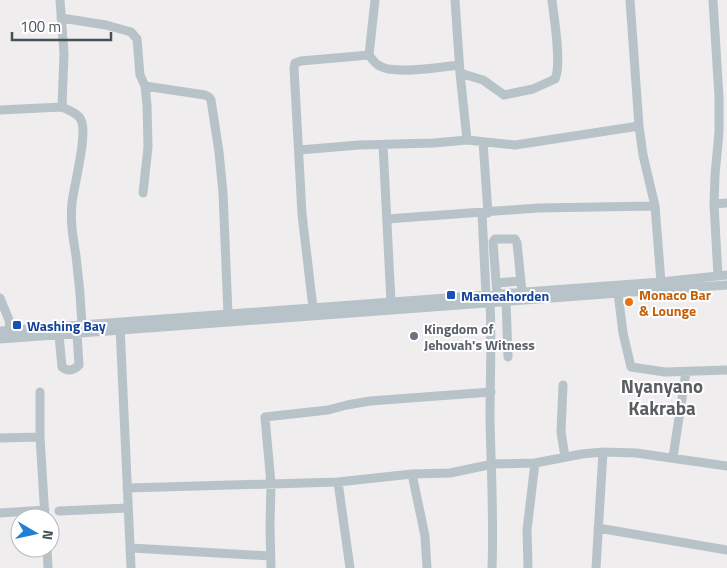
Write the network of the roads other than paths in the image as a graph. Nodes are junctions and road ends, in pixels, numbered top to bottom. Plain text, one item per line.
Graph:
1 (60, 0) edge
2 (375, 0) edge
3 (456, 0) edge
4 (552, 0) edge
5 (630, 0) edge
6 (712, 0) edge
7 (61, 18) junction
8 (369, 54) junction
9 (459, 69) junction
10 (146, 86) junction
11 (62, 107) junction
12 (0, 110) edge
13 (639, 126) junction
14 (723, 131) edge
15 (467, 140) junction
16 (483, 142) junction
17 (383, 145) junction
18 (299, 150) junction
19 (143, 193) dead end
20 (727, 203) edge
21 (714, 204) junction
22 (655, 206) junction
23 (485, 213) junction
24 (387, 220) junction
25 (722, 275) edge
26 (520, 281) junction
27 (496, 282) junction
28 (661, 282) junction
29 (727, 285) edge
30 (522, 292) junction
31 (618, 293) junction
32 (497, 294) junction
33 (0, 298) edge
34 (488, 298) junction
35 (506, 301) junction
36 (391, 302) junction
37 (313, 308) junction
38 (228, 314) junction
39 (82, 325) junction
40 (120, 326) junction
41 (5, 331) edge
42 (77, 334) junction
43 (59, 336) junction
44 (0, 339) edge
45 (508, 356) dead end
46 (727, 370) edge
47 (686, 372) junction
48 (563, 385) dead end
49 (40, 392) dead end
50 (491, 392) junction
51 (40, 437) junction
52 (0, 438) edge
53 (603, 452) junction
54 (565, 457) junction
55 (673, 457) junction
56 (535, 463) junction
57 (492, 464) junction
58 (727, 466) edge
59 (412, 474) junction
60 (338, 482) junction
61 (271, 484) junction
62 (128, 488) junction
63 (45, 508) edge
64 (128, 508) junction
65 (60, 511) edge
66 (598, 528) junction
67 (131, 548) junction
68 (727, 550) edge
69 (270, 556) junction
70 (131, 568) edge
71 (271, 568) edge
72 (350, 568) edge
73 (428, 568) edge
74 (492, 568) edge
75 (528, 568) edge
76 (596, 568) edge

1 - 7 street
2 - 8 street
3 - 9 street
4 - 9 street
5 - 13 street
6 - 14 street
7 - 10 street
7 - 11 street
8 - 9 street
8 - 18 street
9 - 15 street
10 - 19 street
10 - 38 street
11 - 12 street
11 - 39 street
13 - 16 street
13 - 22 street
14 - 21 street
15 - 16 street
15 - 17 street
16 - 23 street
17 - 18 street
17 - 24 street
18 - 37 street
20 - 21 street
21 - 25 street
22 - 23 street
22 - 28 street
23 - 24 street
23 - 34 street
24 - 36 street
25 - 28 street
26 - 27 street
26 - 27 street
26 - 30 street
27 - 32 street
28 - 30 street
29 - 31 street
30 - 32 street
31 - 35 street
31 - 47 street
32 - 34 street
33 - 41 street
34 - 35 street
34 - 36 street
34 - 40 street
34 - 50 street
35 - 45 street
36 - 37 street
37 - 38 street
38 - 40 street
39 - 40 street
39 - 41 street
40 - 42 street
40 - 62 street
42 - 43 street
42 - 43 street
43 - 44 street
46 - 47 street
47 - 55 street
48 - 54 street
49 - 51 street
50 - 57 street
50 - 61 street
51 - 52 street
51 - 63 street
53 - 54 street
53 - 55 street
53 - 66 street
54 - 56 street
55 - 58 street
56 - 57 street
56 - 75 street
57 - 59 street
57 - 74 street
59 - 60 street
59 - 73 street
60 - 61 street
60 - 72 street
61 - 62 street
61 - 69 street
62 - 64 street
64 - 65 street
64 - 67 street
66 - 68 street
66 - 76 street
67 - 69 street
67 - 70 street
69 - 71 street

